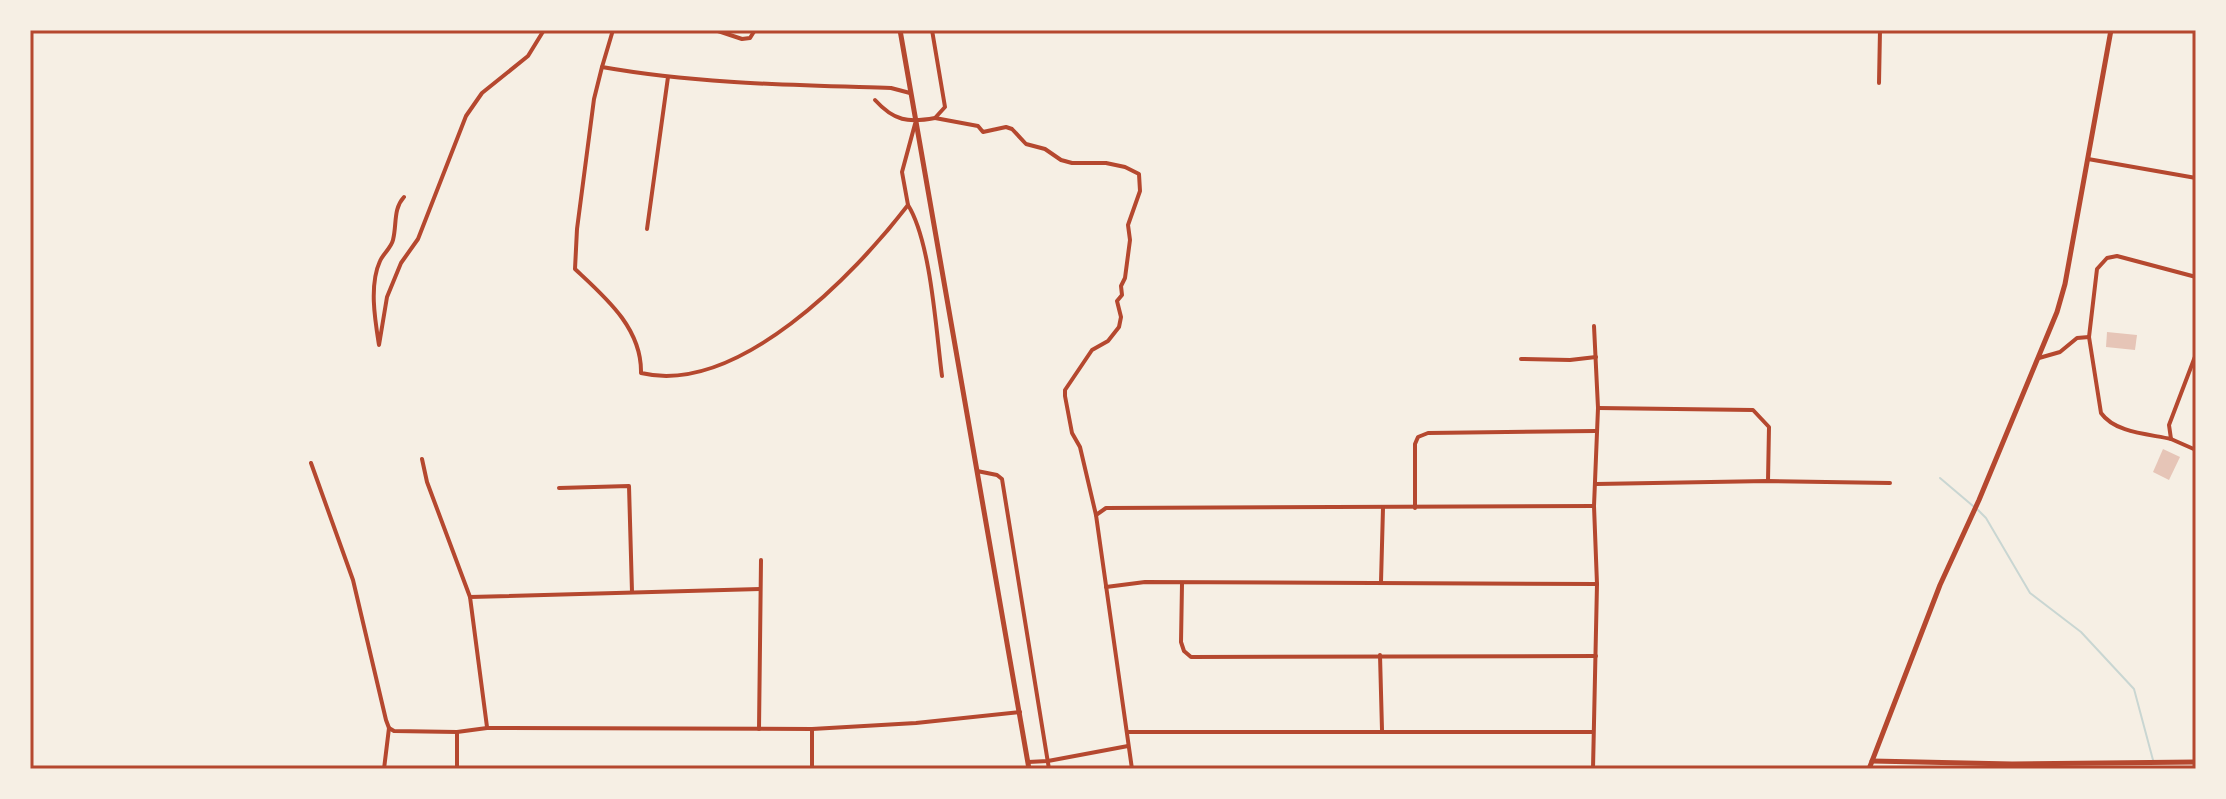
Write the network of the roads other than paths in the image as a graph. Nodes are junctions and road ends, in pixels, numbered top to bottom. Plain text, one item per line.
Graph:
1 (544, 30) edge
2 (613, 30) edge
3 (715, 30) edge
4 (755, 30) edge
5 (900, 30) edge
6 (932, 30) edge
7 (1880, 30) edge
8 (2111, 30) edge
9 (602, 67) junction
10 (668, 77) junction
11 (1879, 83) dead end
12 (910, 93) junction
13 (875, 100) dead end
14 (935, 118) junction
15 (915, 122) junction
16 (2088, 159) junction
17 (2196, 177) edge
18 (404, 197) dead end
19 (908, 205) junction
20 (647, 229) dead end
21 (2196, 277) edge
22 (1594, 326) dead end
23 (2089, 337) junction
24 (2196, 354) edge
25 (1596, 357) junction
26 (2039, 358) junction
27 (1521, 359) dead end
28 (942, 376) dead end
29 (1598, 408) junction
30 (1596, 431) junction
31 (2171, 439) junction
32 (2196, 450) edge
33 (422, 459) dead end
34 (311, 463) dead end
35 (977, 471) junction
36 (1768, 481) junction
37 (1890, 483) dead end
38 (1596, 484) junction
39 (559, 488) dead end
40 (1594, 506) junction
41 (1383, 507) junction
42 (1415, 508) junction
43 (1096, 515) junction
44 (761, 560) dead end
45 (1381, 582) junction
46 (1182, 584) junction
47 (1597, 584) junction
48 (1106, 587) junction
49 (760, 589) junction
50 (632, 592) junction
51 (470, 597) junction
52 (1380, 655) junction
53 (1596, 656) junction
54 (1020, 712) junction
55 (389, 728) junction
56 (487, 728) junction
57 (759, 729) junction
58 (812, 729) junction
59 (1382, 730) junction
60 (457, 732) junction
61 (1128, 732) junction
62 (1593, 732) junction
63 (1128, 746) junction
64 (1048, 761) junction
65 (1872, 761) junction
66 (2196, 762) edge
67 (1028, 765) edge
68 (1887, 766) edge
69 (2012, 767) edge
70 (384, 769) edge
71 (457, 769) edge
72 (812, 769) edge
73 (1049, 769) edge
74 (1132, 769) edge
75 (1593, 769) edge
76 (1869, 769) edge

1 - 18 street
2 - 9 street
3 - 4 street
5 - 12 street
6 - 14 street
7 - 11 street
8 - 16 street
9 - 10 street
9 - 19 street
10 - 12 street
10 - 20 street
12 - 15 street
13 - 15 street
14 - 15 street
14 - 43 street
15 - 19 street
15 - 35 street
16 - 17 street
16 - 26 street
19 - 28 street
21 - 23 street
22 - 25 street
23 - 26 street
23 - 31 street
24 - 31 street
25 - 27 street
25 - 29 street
26 - 65 street
29 - 30 street
29 - 36 street
30 - 38 street
30 - 42 street
31 - 32 street
33 - 51 street
34 - 55 street
35 - 54 street
35 - 64 street
36 - 37 street
36 - 38 street
38 - 40 street
39 - 50 street
40 - 42 street
40 - 47 street
41 - 42 street
41 - 43 street
41 - 45 street
43 - 48 street
44 - 49 street
45 - 46 street
45 - 47 street
46 - 48 street
46 - 52 street
47 - 53 street
48 - 61 street
49 - 50 street
49 - 57 street
50 - 51 street
51 - 56 street
52 - 53 street
52 - 59 street
53 - 62 street
54 - 58 street
54 - 67 street
55 - 60 street
55 - 70 street
56 - 57 street
56 - 60 street
57 - 58 street
58 - 72 street
59 - 61 street
59 - 62 street
60 - 71 street
61 - 63 street
62 - 75 street
63 - 64 street
63 - 74 street
64 - 67 street
64 - 73 street
65 - 68 street
65 - 76 street
66 - 69 street
68 - 69 street

